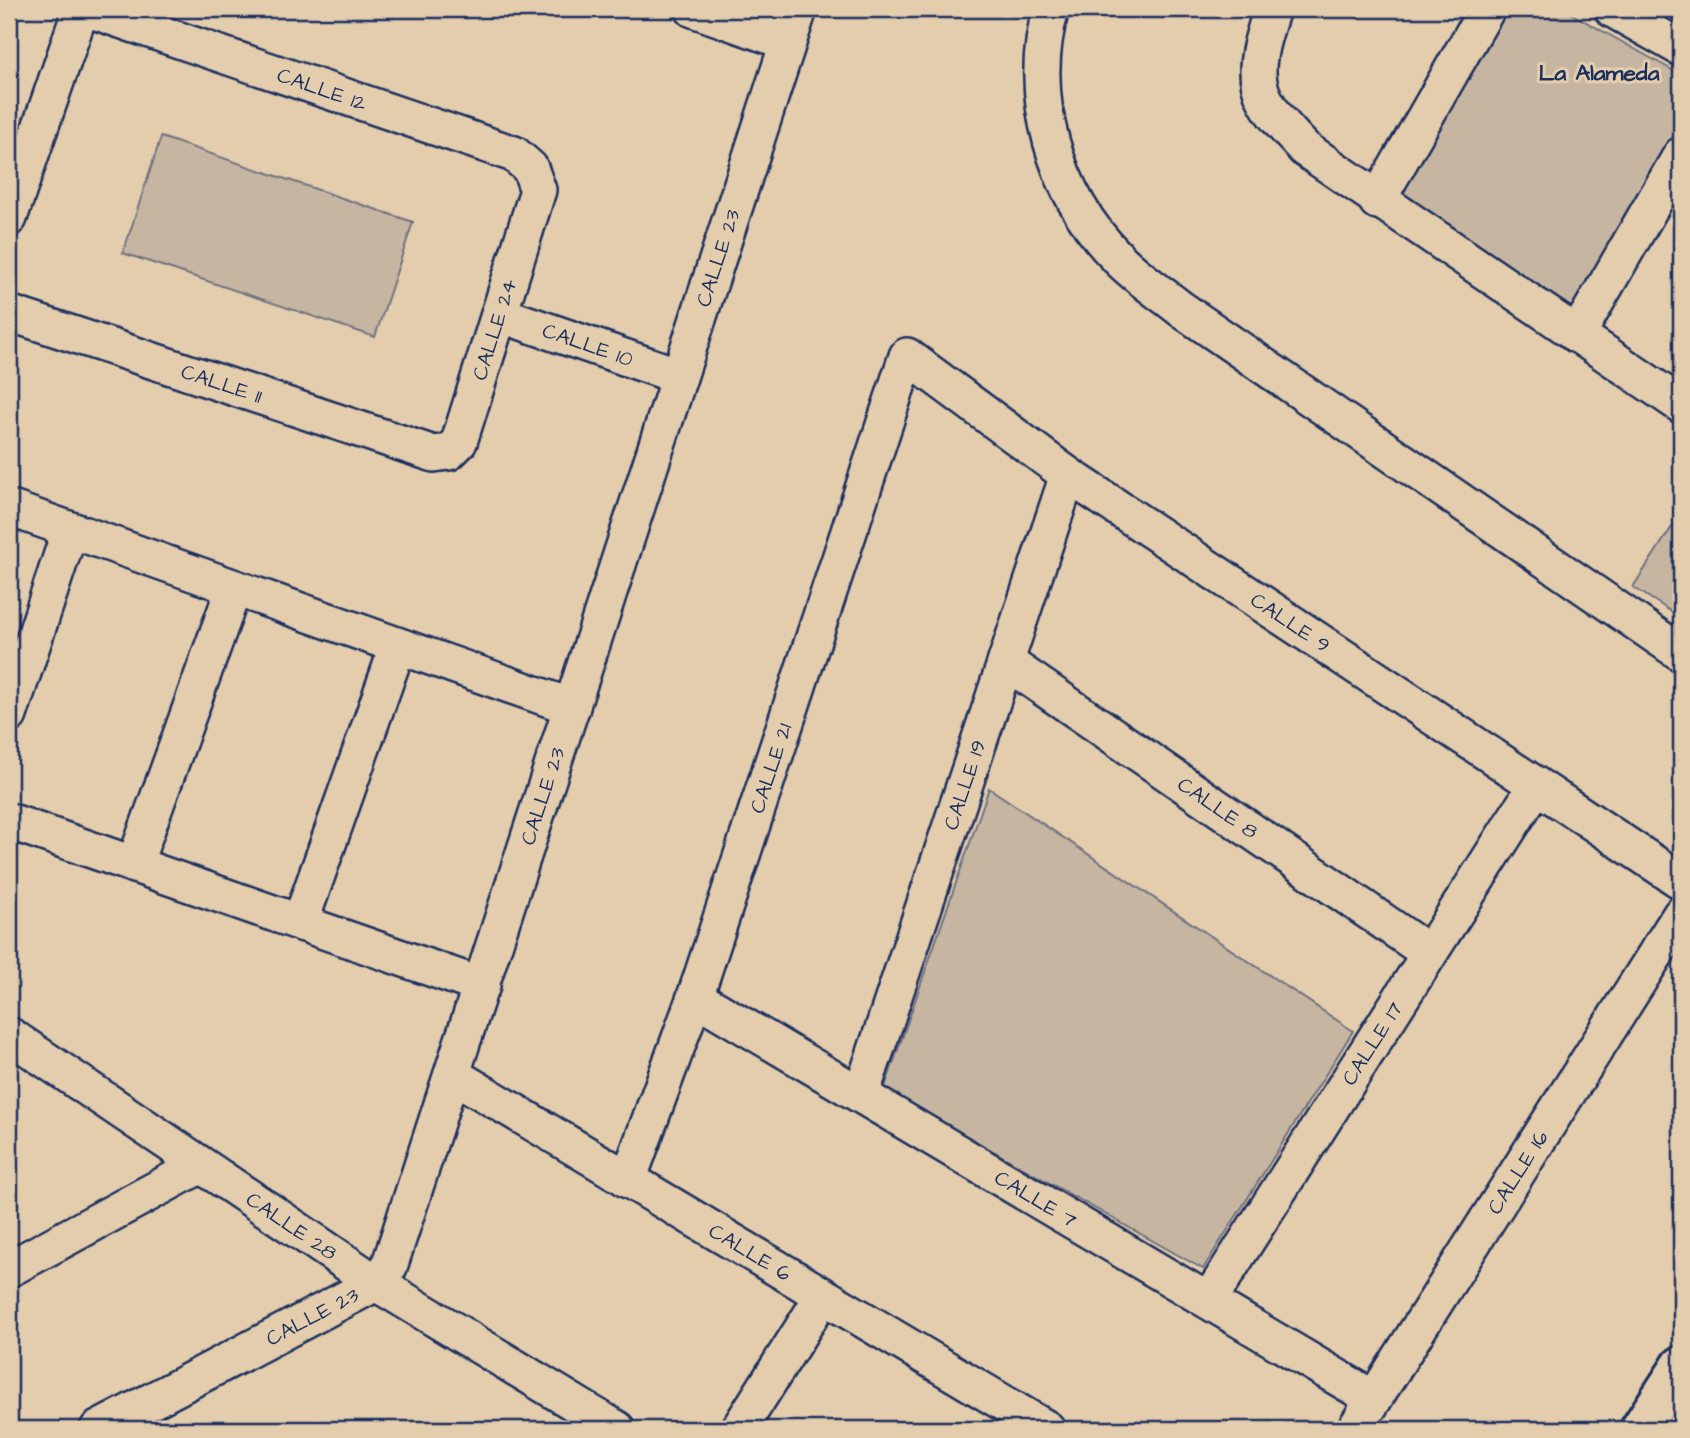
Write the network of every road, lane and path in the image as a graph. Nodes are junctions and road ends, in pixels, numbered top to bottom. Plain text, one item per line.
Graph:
1 (81, 9) edge
2 (88, 9) edge
3 (693, 9) edge
4 (799, 9) edge
5 (1051, 9) edge
6 (1272, 9) edge
7 (1487, 9) edge
8 (1612, 9) edge
9 (788, 42) junction
10 (1681, 48) edge
11 (1681, 155) edge
12 (538, 190) joint
13 (1377, 201) junction
14 (9, 218) edge
15 (9, 313) edge
16 (499, 314) junction
17 (1577, 335) junction
18 (907, 356) joint
19 (678, 376) junction
20 (1681, 405) edge
21 (434, 454) joint
22 (1068, 475) junction
23 (9, 509) edge
24 (71, 530) junction
25 (234, 588) junction
26 (398, 646) junction
27 (1681, 653) edge
28 (1006, 662) junction
29 (572, 707) junction
30 (9, 715) edge
31 (1536, 786) junction
32 (9, 821) edge
33 (134, 865) junction
34 (1681, 881) edge
35 (1681, 914) edge
36 (300, 923) junction
37 (1429, 953) junction
38 (482, 986) junction
39 (695, 997) junction
40 (13, 1043) edge
41 (453, 1075) junction
42 (861, 1095) junction
43 (199, 1166) junction
44 (628, 1180) junction
45 (9, 1269) edge
46 (376, 1283) junction
47 (823, 1296) junction
48 (1209, 1300) junction
49 (1681, 1366) edge
50 (1374, 1399) junction
51 (1000, 1418) edge
52 (98, 1429) edge
53 (617, 1429) edge
54 (739, 1429) edge
55 (1047, 1429) edge
56 (1355, 1429) edge
57 (1640, 1429) edge

1 - 14 street
2 - 12 street, CALLE 12
3 - 9 street
4 - 9 street, CALLE 23
5 - 27 street
6 - 13 street
7 - 13 street
8 - 10 street
9 - 19 street, CALLE 23
11 - 17 street
12 - 16 street, CALLE 24
13 - 17 street
15 - 21 street, CALLE 11
16 - 19 street, CALLE 10
16 - 21 street, CALLE 24
17 - 20 street
18 - 22 street, CALLE 9
18 - 39 street, CALLE 21
19 - 29 street, CALLE 23
22 - 28 street, CALLE 19
22 - 31 street, CALLE 9
23 - 24 street
24 - 25 street
24 - 30 street
25 - 26 street
25 - 33 street
26 - 29 street
26 - 36 street
28 - 37 street, CALLE 8
28 - 42 street, CALLE 19
29 - 38 street, CALLE 23
31 - 34 street, CALLE 9
31 - 37 street, CALLE 17
32 - 33 street
33 - 36 street
35 - 50 street, CALLE 16
36 - 38 street
37 - 48 street, CALLE 17
38 - 41 street, CALLE 23
39 - 42 street, CALLE 7
39 - 44 street, CALLE 21
40 - 43 street, CALLE 28
41 - 44 street, CALLE 6
41 - 46 street, CALLE 23
42 - 48 street, CALLE 7
43 - 45 street
43 - 46 street, CALLE 28
44 - 47 street, CALLE 6
46 - 52 street, CALLE 23
46 - 53 street, CALLE 28
47 - 51 street, CALLE 6
47 - 54 street
48 - 50 street, CALLE 7
49 - 57 street
50 - 56 street, CALLE 16
51 - 55 street, CALLE 6

